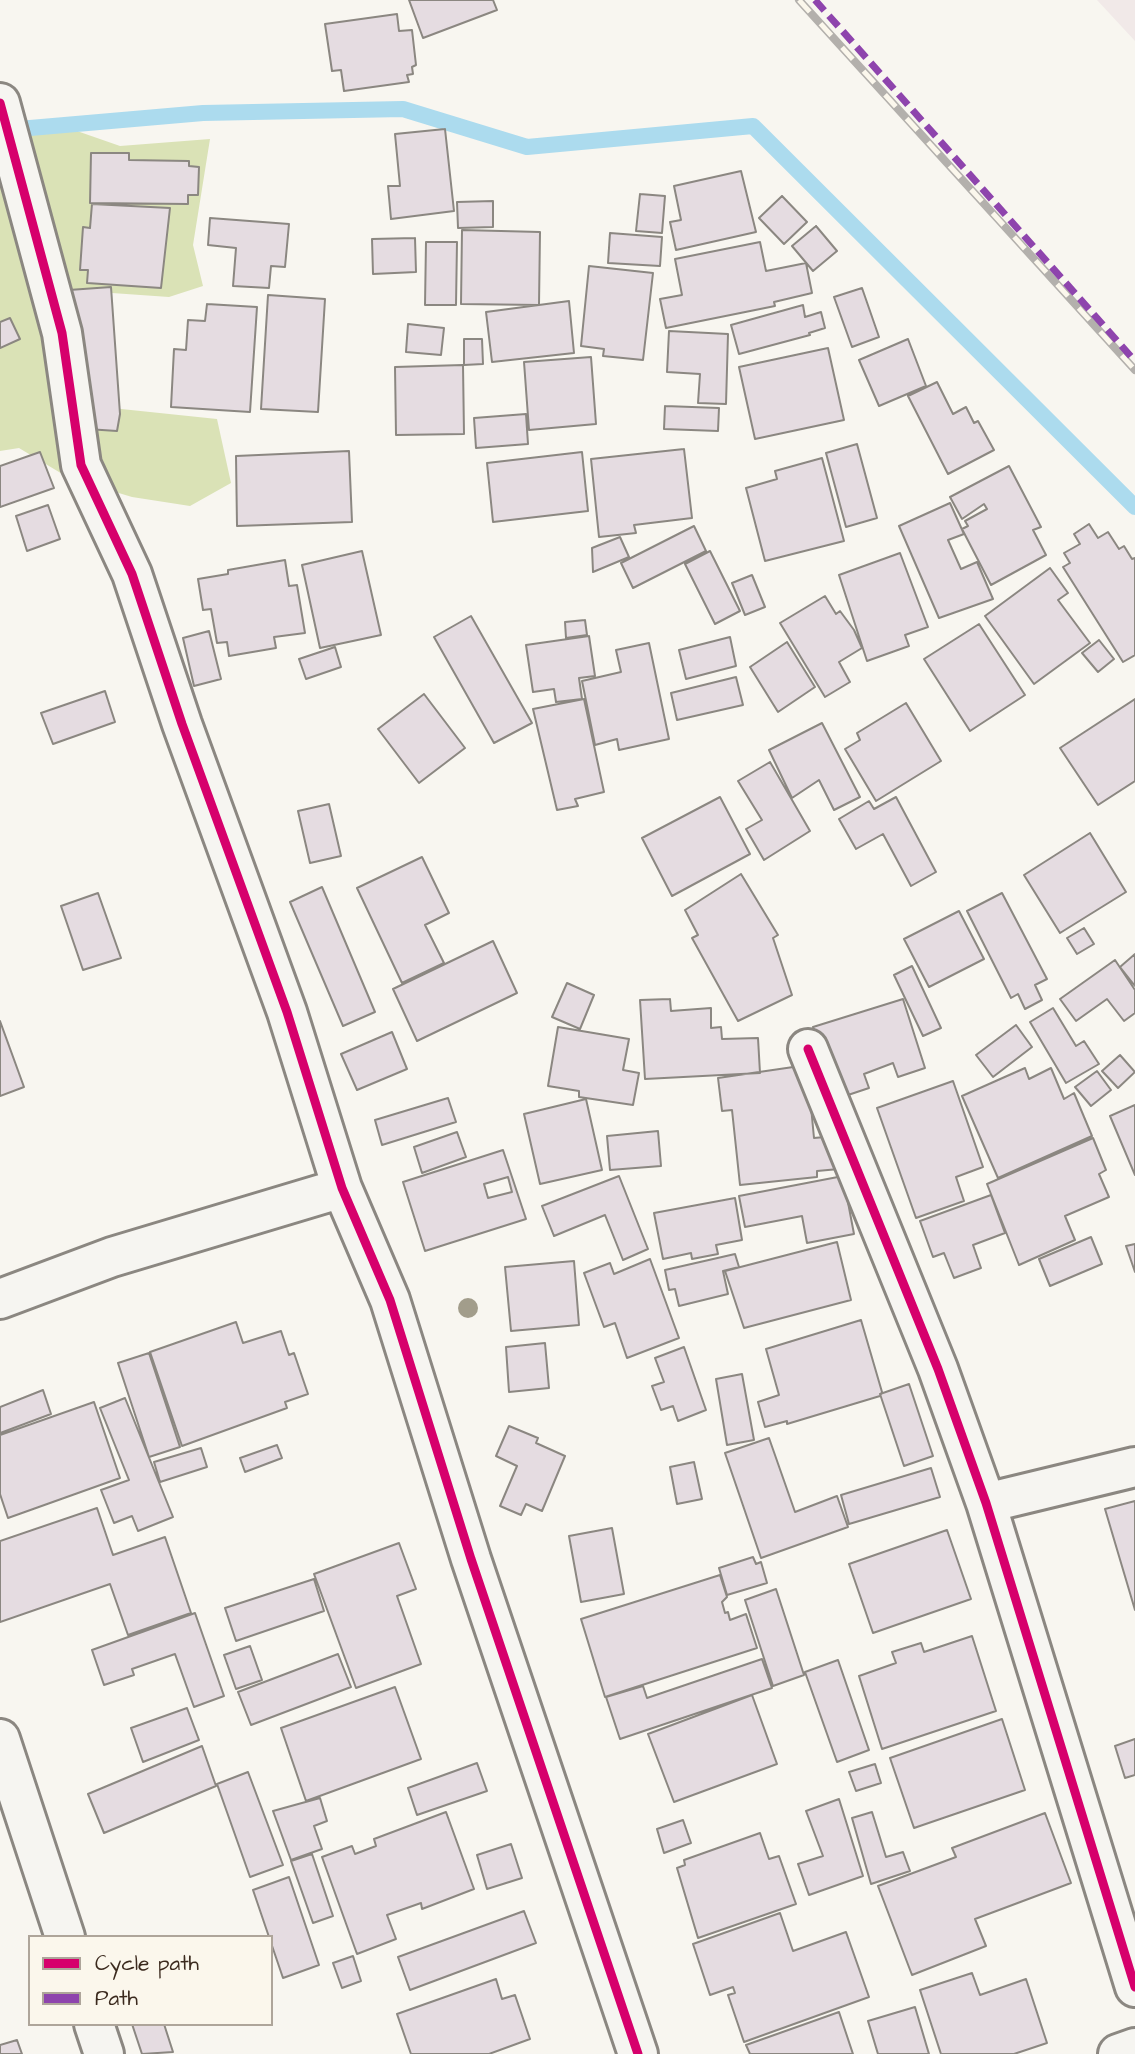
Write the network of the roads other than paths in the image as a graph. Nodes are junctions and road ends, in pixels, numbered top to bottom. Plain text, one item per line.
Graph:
1 (0, 103) edge
2 (808, 1049) dead end
3 (342, 1188) junction
4 (0, 1299) edge
5 (1135, 1467) edge
6 (986, 1503) junction
7 (0, 1739) edge
8 (64, 1935) edge
9 (1135, 1987) edge
10 (95, 2026) edge
11 (1135, 2048) edge
12 (104, 2054) edge
13 (638, 2054) edge
14 (1118, 2054) edge

1 - 3 street
2 - 6 street
3 - 4 street
3 - 13 street
5 - 6 street
6 - 9 street
7 - 8 street
10 - 12 street
11 - 14 street

